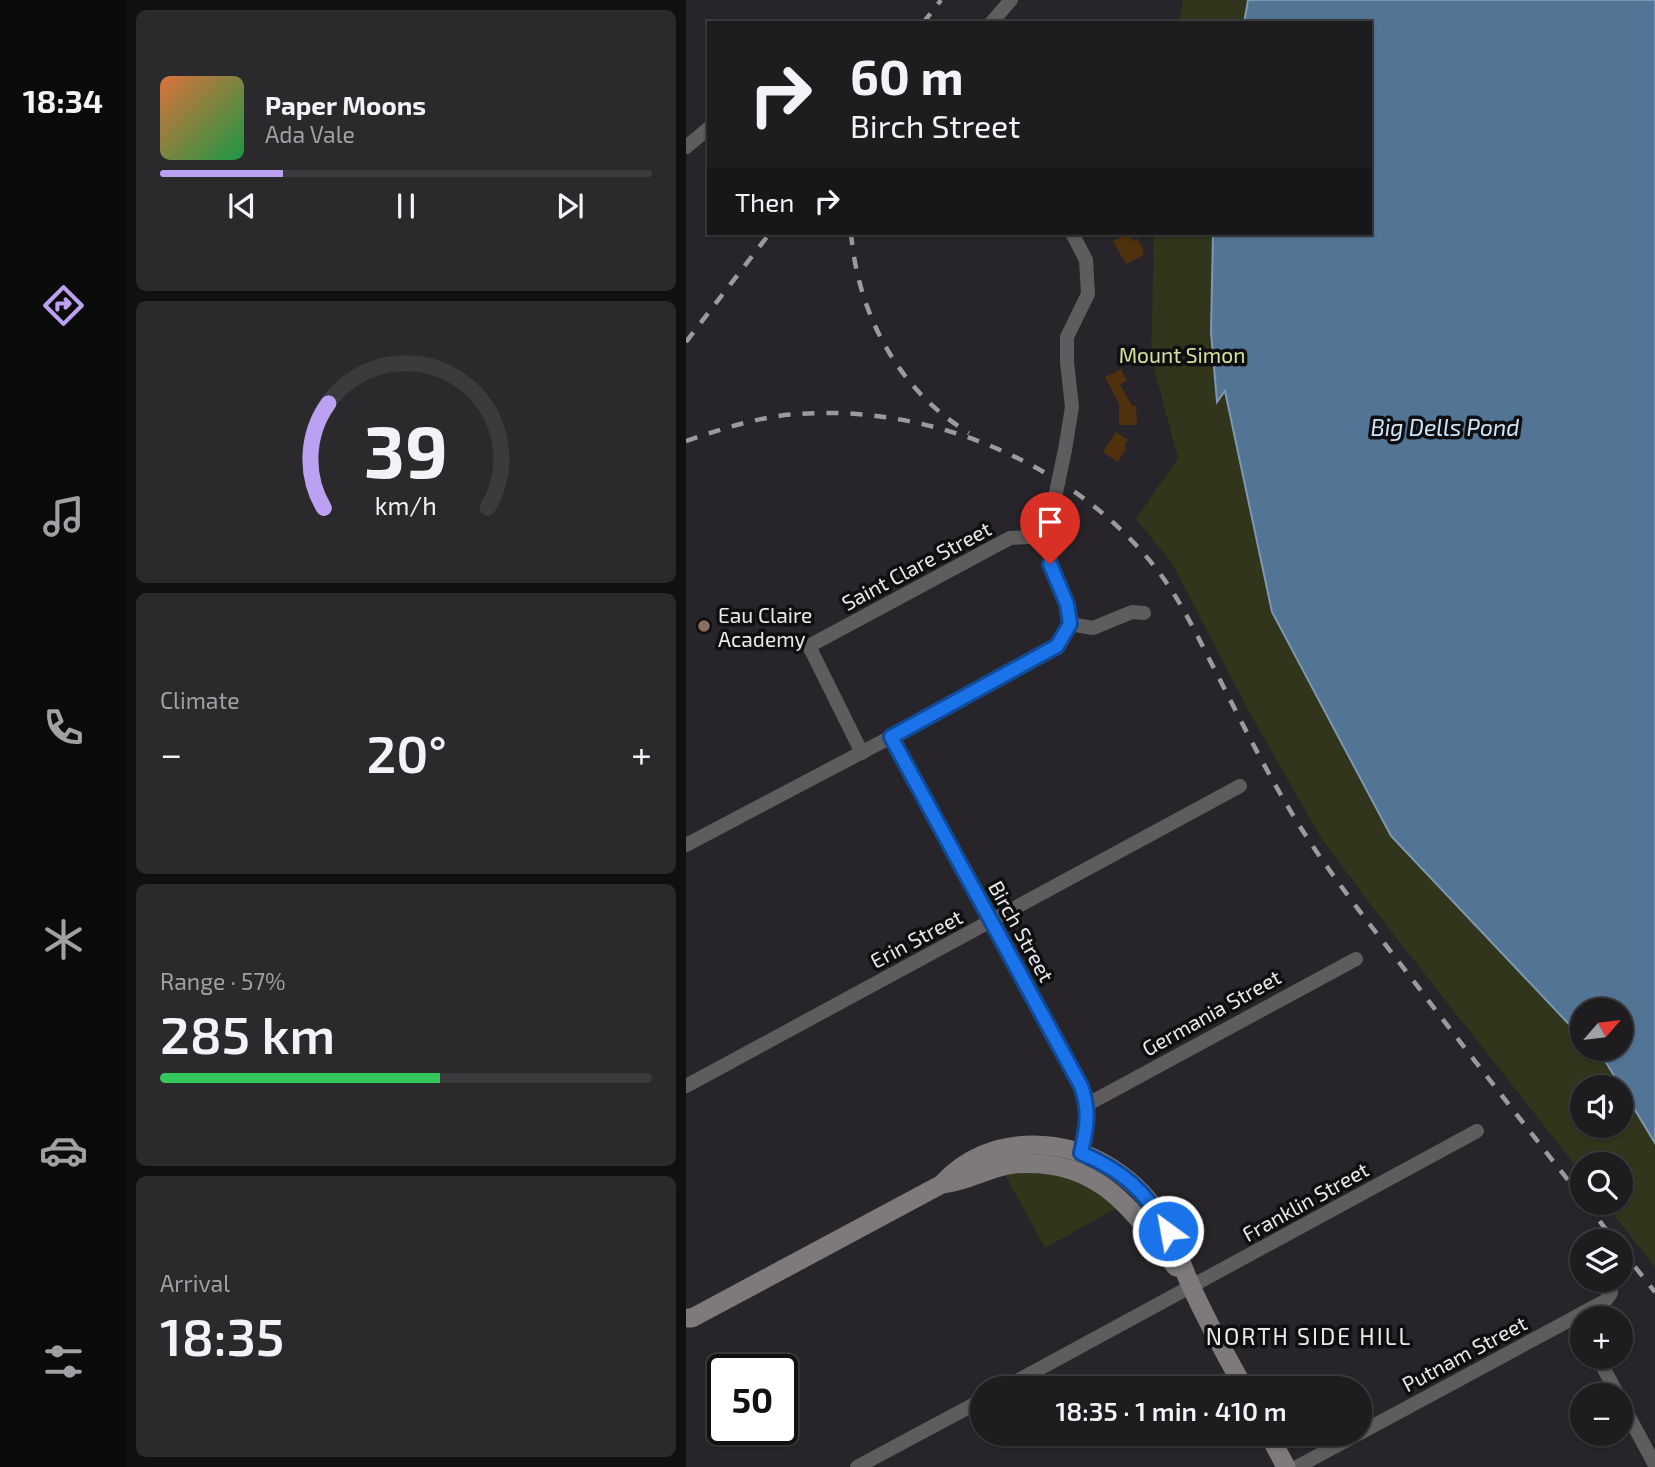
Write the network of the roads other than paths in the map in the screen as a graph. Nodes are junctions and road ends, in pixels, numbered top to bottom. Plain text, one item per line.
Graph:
1 (1011, 0) edge
2 (993, 21) edge
3 (707, 130) edge
4 (686, 148) edge
5 (1073, 235) edge
6 (1046, 536) junction
7 (1144, 613) dead end
8 (1070, 624) junction
9 (891, 737) junction
10 (862, 752) junction
11 (1240, 786) dead end
12 (687, 842) edge
13 (991, 921) junction
14 (1356, 958) dead end
15 (686, 1087) edge
16 (1088, 1104) junction
17 (1477, 1131) dead end
18 (1078, 1162) junction
19 (1191, 1287) junction
20 (1611, 1293) dead end
21 (1599, 1306) edge
22 (688, 1322) edge
23 (1570, 1328) edge
24 (1026, 1376) edge
25 (1238, 1376) edge
26 (970, 1406) edge
27 (1633, 1424) edge
28 (1275, 1446) edge
29 (1655, 1465) edge
30 (857, 1467) edge
31 (1286, 1467) edge
32 (1297, 1467) edge

1 - 2 street
3 - 4 street
5 - 6 street, bridge
6 - 8 street
6 - 10 street, Saint Clare Street
7 - 8 street
8 - 9 street
9 - 10 street
9 - 13 street, Birch Street
10 - 12 street
11 - 13 street, Erin Street
13 - 15 street, Erin Street
13 - 16 street, Birch Street
14 - 16 street, Germania Street
16 - 18 street
17 - 19 street, Franklin Street
18 - 19 main road
18 - 22 main road
19 - 24 street, Franklin Street
19 - 25 main road
20 - 21 street, Putnam Street
23 - 32 street, Putnam Street
26 - 30 street
27 - 29 street
28 - 31 main road

